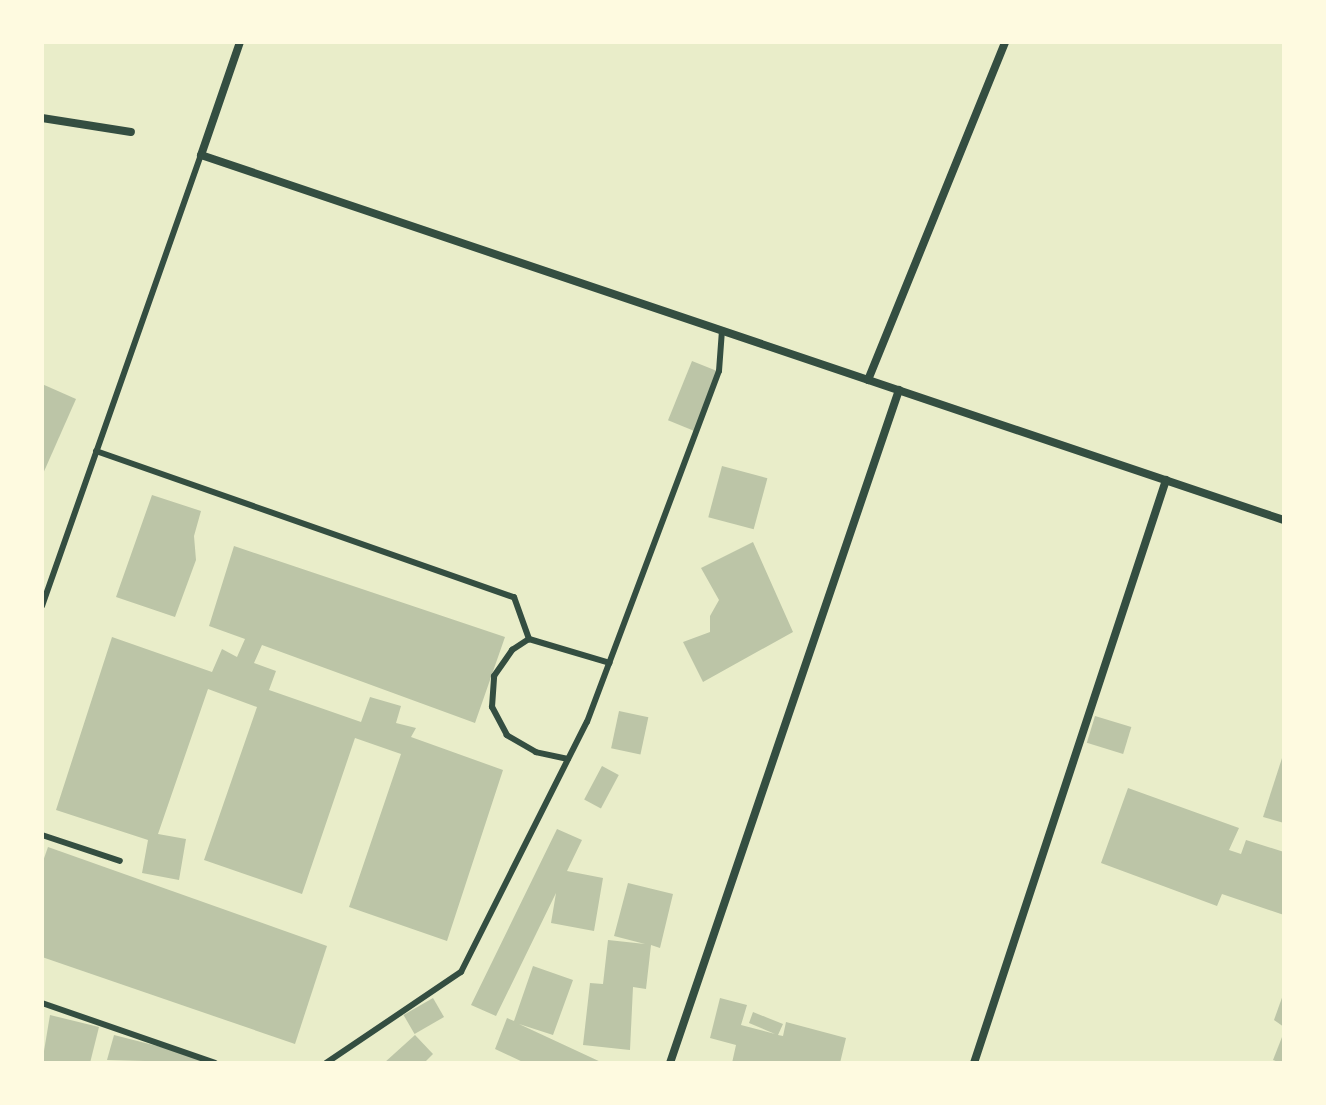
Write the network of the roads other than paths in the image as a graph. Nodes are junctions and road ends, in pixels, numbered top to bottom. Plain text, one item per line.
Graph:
1 (240, 42) edge
2 (1005, 42) edge
3 (42, 118) edge
4 (131, 132) dead end
5 (201, 155) junction
6 (722, 330) junction
7 (868, 380) junction
8 (899, 390) junction
9 (96, 451) junction
10 (1166, 480) junction
11 (1284, 520) edge
12 (42, 606) edge
13 (529, 639) junction
14 (610, 663) junction
15 (568, 759) junction
16 (42, 835) edge
17 (120, 861) dead end
18 (42, 1003) edge
19 (215, 1063) edge
20 (326, 1063) edge
21 (670, 1063) edge
22 (974, 1063) edge

1 - 5 street
2 - 7 street
3 - 4 street
5 - 6 street
5 - 9 lane
6 - 7 street
6 - 14 lane
7 - 8 street
8 - 10 street
8 - 21 street
9 - 12 lane
9 - 13 lane
10 - 11 street
10 - 22 street
13 - 14 lane
13 - 15 lane
14 - 15 lane
15 - 20 lane
16 - 17 lane
18 - 19 lane

